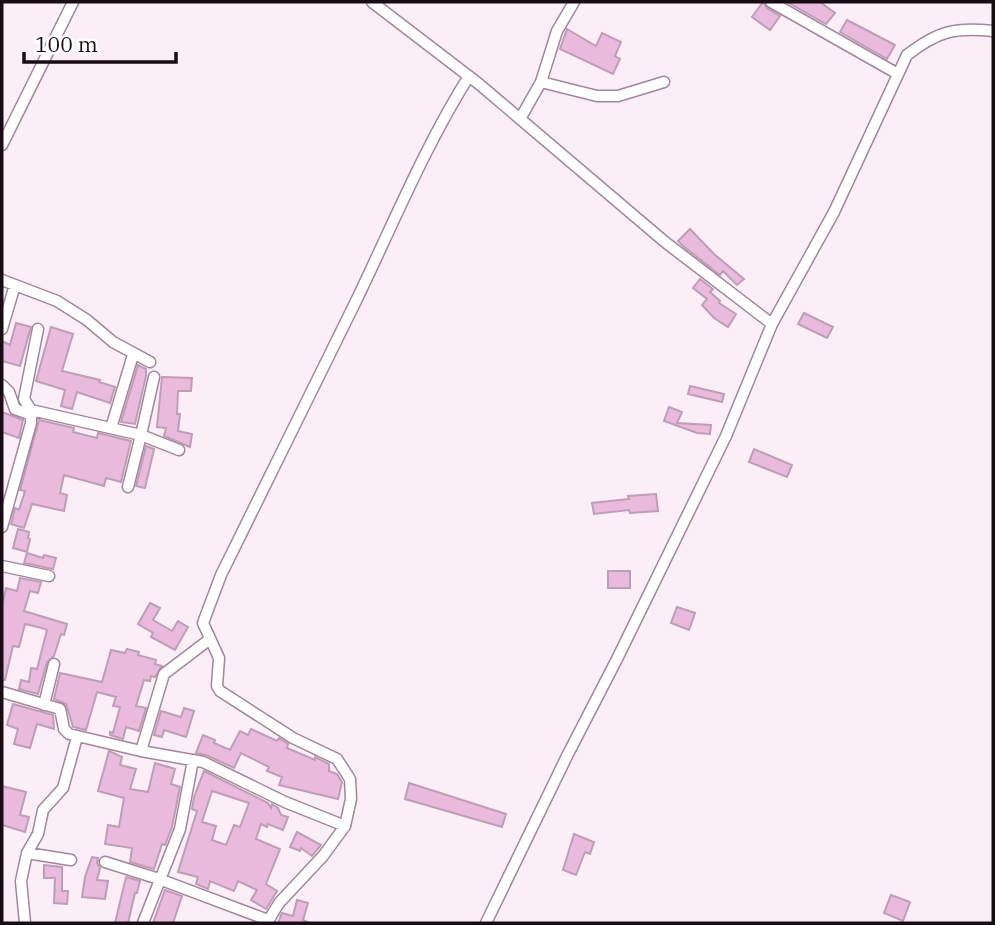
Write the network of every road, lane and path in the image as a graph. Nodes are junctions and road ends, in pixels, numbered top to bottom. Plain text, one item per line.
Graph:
1 (74, 2) edge
2 (372, 2) edge
3 (574, 2) edge
4 (771, 2) edge
5 (993, 32) edge
6 (898, 74) junction
7 (469, 76) junction
8 (541, 82) junction
9 (664, 82) dead end
10 (520, 120) junction
11 (2, 145) edge
12 (2, 280) edge
13 (15, 285) junction
14 (772, 324) junction
15 (38, 328) dead end
16 (2, 329) edge
17 (133, 355) junction
18 (150, 362) dead end
19 (154, 377) dead end
20 (2, 385) edge
21 (2, 404) edge
22 (15, 410) junction
23 (32, 413) junction
24 (111, 428) junction
25 (141, 435) junction
26 (179, 450) dead end
27 (128, 488) dead end
28 (2, 527) edge
29 (2, 566) edge
30 (49, 576) dead end
31 (209, 639) junction
32 (54, 664) dead end
33 (2, 692) edge
34 (44, 705) junction
35 (77, 737) junction
36 (141, 751) junction
37 (193, 760) junction
38 (345, 826) junction
39 (27, 853) junction
40 (71, 860) dead end
41 (105, 862) dead end
42 (159, 879) junction
43 (267, 922) edge
44 (25, 923) edge
45 (143, 923) edge
46 (486, 923) edge

1 - 11 street
2 - 7 street
3 - 8 street
4 - 6 street
5 - 6 street
6 - 14 street
7 - 10 street
7 - 31 street
8 - 9 street
8 - 10 street
10 - 14 street
12 - 13 street
13 - 16 street
13 - 17 street
14 - 46 street
15 - 23 street
17 - 18 street
17 - 24 street
19 - 25 street
20 - 22 street
21 - 22 street
22 - 23 street
23 - 24 street
23 - 28 street
24 - 25 street
25 - 26 street
25 - 27 street
29 - 30 street
31 - 36 street
31 - 38 street
32 - 34 street
33 - 34 street
34 - 35 street
35 - 36 street
35 - 39 street
36 - 37 street
37 - 38 street
37 - 42 street
38 - 43 street
39 - 40 street
39 - 44 street
41 - 42 street
42 - 43 street
42 - 45 street

